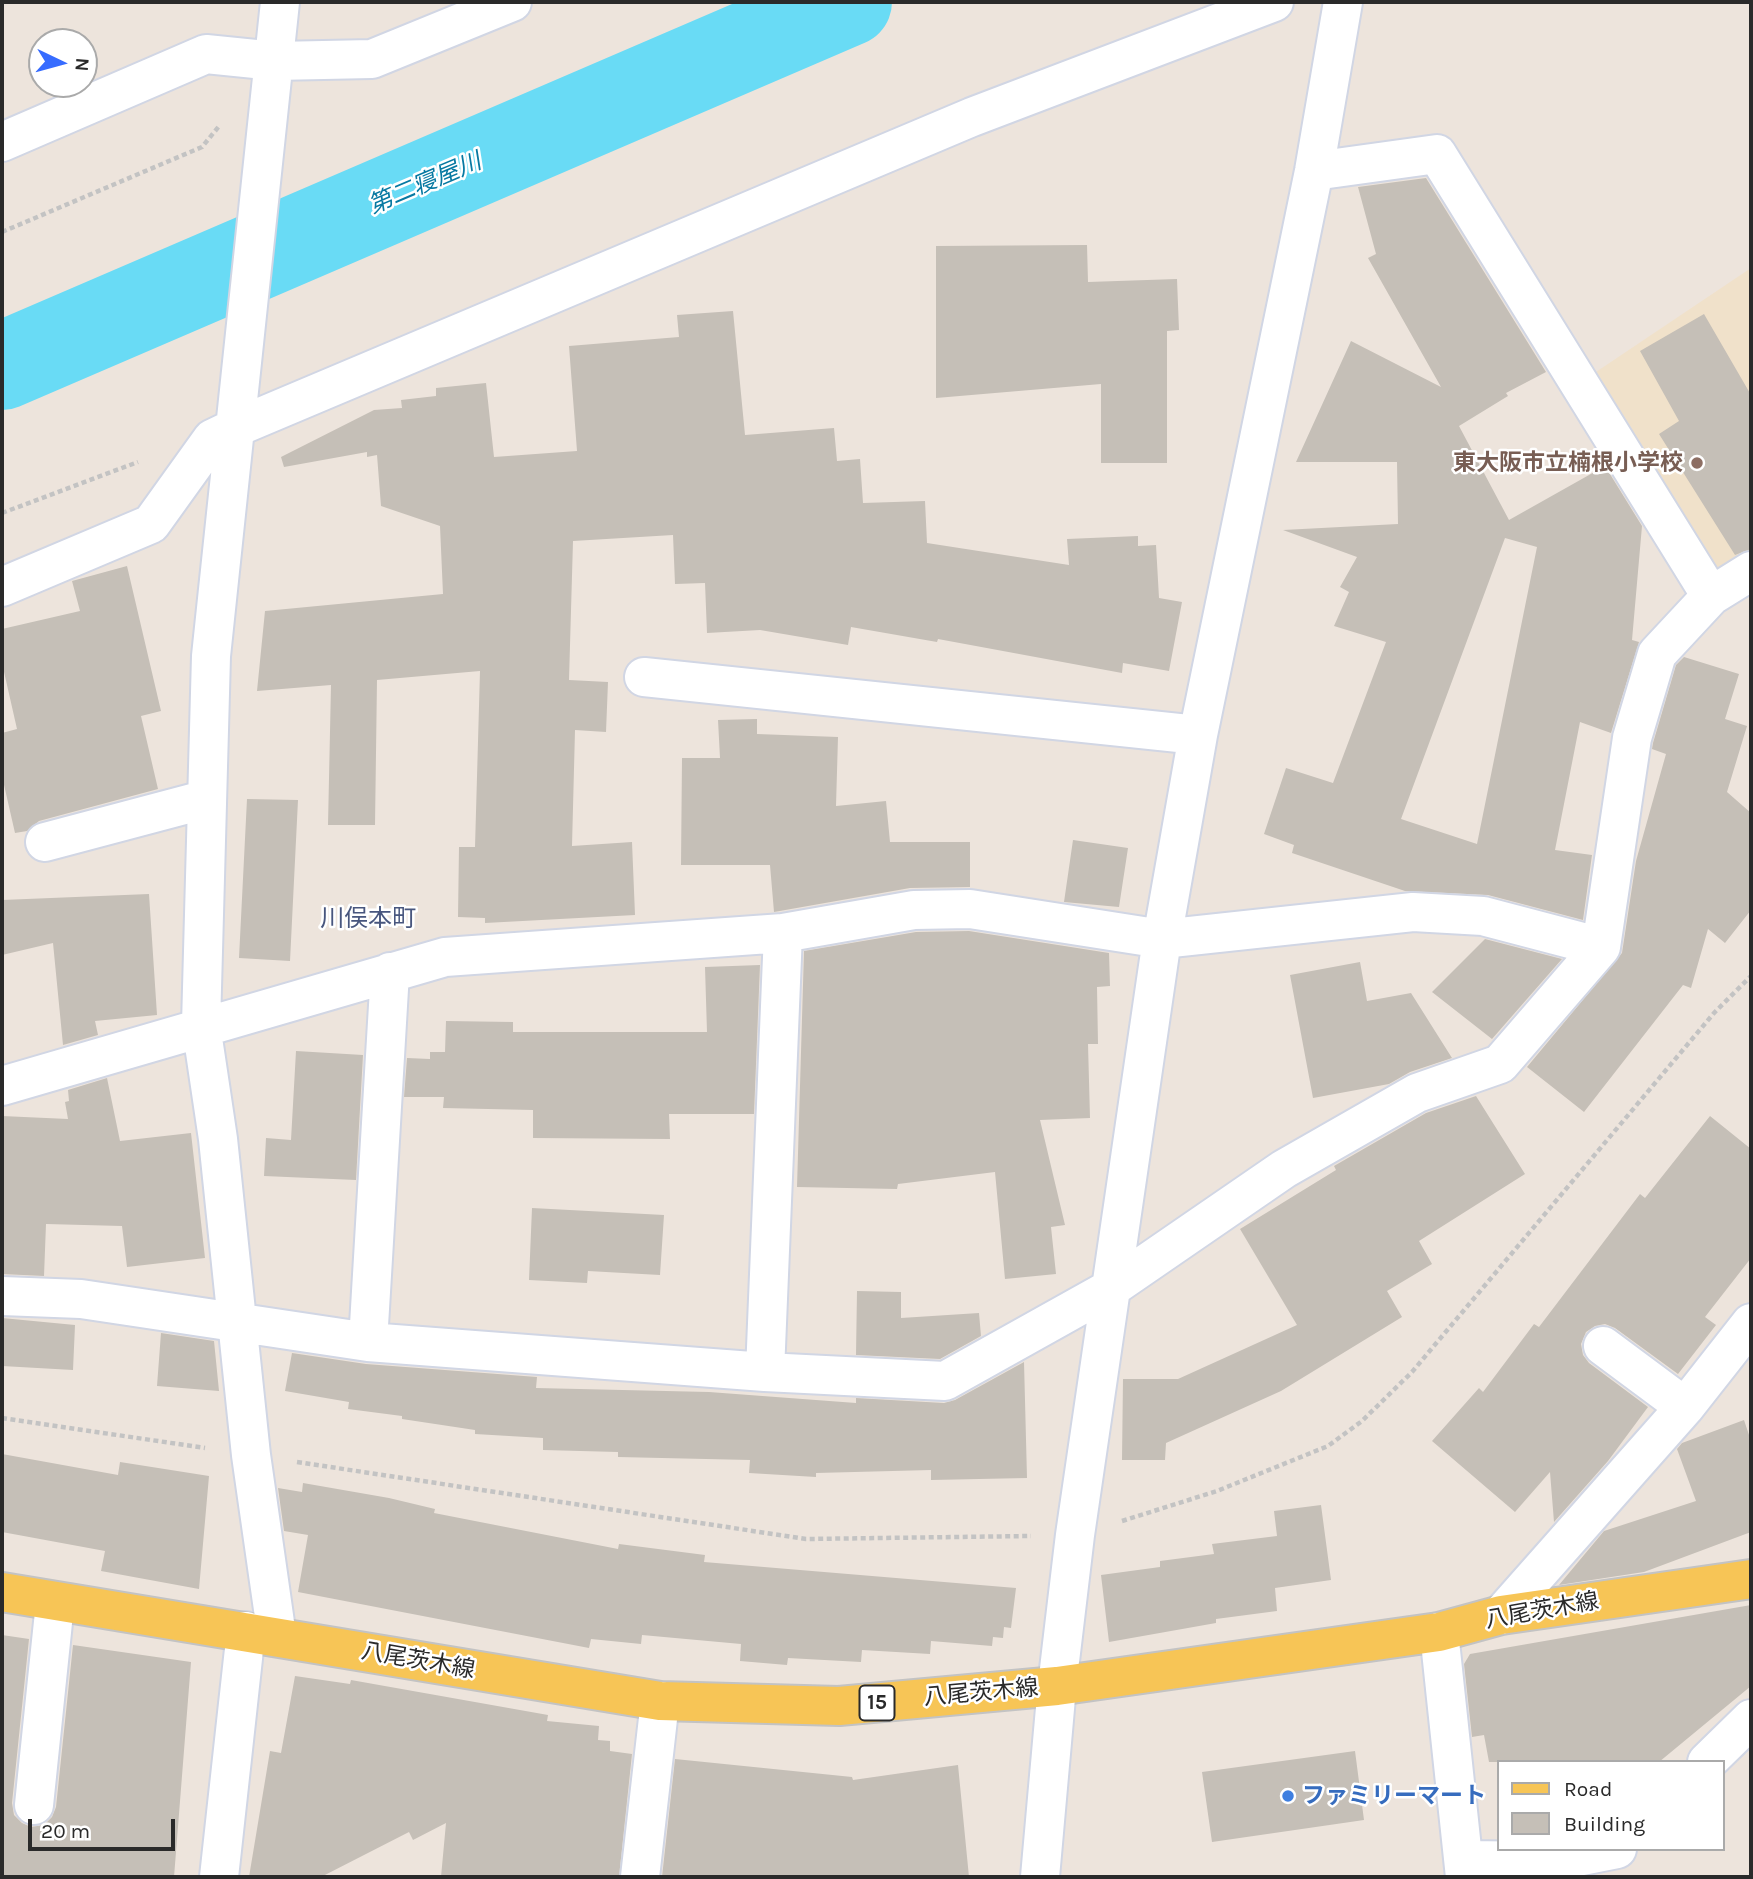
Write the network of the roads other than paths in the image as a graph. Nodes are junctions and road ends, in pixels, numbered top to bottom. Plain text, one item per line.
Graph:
1 (280, 2) edge
2 (512, 2) edge
3 (1274, 2) edge
4 (1343, 2) edge
5 (275, 61) junction
6 (2, 142) edge
7 (1314, 172) junction
8 (237, 427) junction
9 (1751, 570) edge
10 (2, 587) edge
11 (1711, 596) junction
12 (644, 677) dead end
13 (1199, 735) junction
14 (207, 799) junction
15 (45, 842) dead end
16 (783, 933) junction
17 (1162, 939) junction
18 (1601, 947) junction
19 (390, 972) junction
20 (201, 1026) junction
21 (2, 1086) edge
22 (1108, 1290) junction
23 (2, 1296) edge
24 (237, 1320) junction
25 (1751, 1323) edge
26 (368, 1342) junction
27 (1603, 1346) dead end
28 (765, 1372) junction
29 (1685, 1408) junction
30 (1751, 1580) edge
31 (2, 1592) edge
32 (55, 1603) junction
33 (1501, 1615) junction
34 (1439, 1632) junction
35 (261, 1634) junction
36 (1057, 1686) junction
37 (660, 1701) junction
38 (1751, 1719) edge
39 (1709, 1760) edge
40 (34, 1805) dead end
41 (1607, 1851) edge
42 (1465, 1869) edge
43 (219, 1877) edge
44 (640, 1877) edge
45 (1040, 1877) edge

1 - 5 street
2 - 5 street
3 - 8 street
4 - 7 street
5 - 6 street
5 - 8 street
7 - 11 street
7 - 13 street
8 - 10 street
8 - 14 street
9 - 11 street
11 - 18 street
12 - 13 street
13 - 17 street
14 - 15 street
14 - 20 street
16 - 17 street
16 - 19 street
16 - 28 street
17 - 18 street
17 - 22 street
18 - 22 street
19 - 20 street
19 - 26 street
20 - 21 street
20 - 24 street
22 - 28 street
22 - 36 street
23 - 24 street
24 - 26 street
24 - 35 street
25 - 29 street
26 - 28 street
27 - 29 street
29 - 33 street
30 - 33 main road, 八尾茨木線 / 15
31 - 32 main road, 八尾茨木線 / 15
32 - 35 main road, 八尾茨木線 / 15
32 - 40 street
33 - 34 main road, 八尾茨木線 / 15
34 - 36 main road, 八尾茨木線 / 15
34 - 42 street
35 - 37 main road, 八尾茨木線 / 15
35 - 43 street
36 - 37 main road, 八尾茨木線 / 15
36 - 45 street
37 - 44 street
38 - 39 street
41 - 42 street

